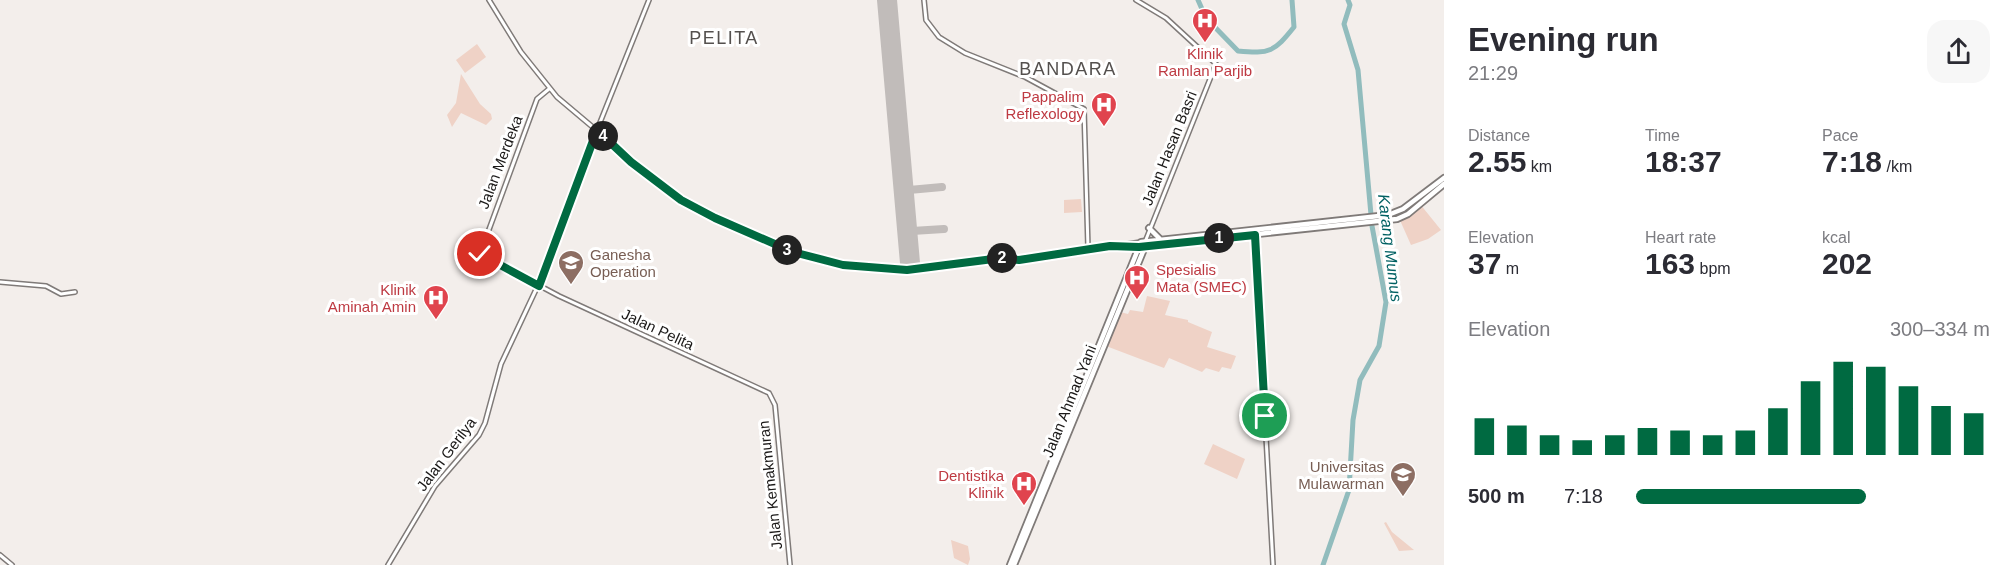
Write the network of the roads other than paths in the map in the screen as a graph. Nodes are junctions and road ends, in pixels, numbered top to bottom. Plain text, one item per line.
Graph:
1 (489, 0) edge
2 (649, 0) edge
3 (924, 0) edge
4 (1136, 0) edge
5 (549, 89) junction
6 (597, 130) junction
7 (1444, 178) edge
8 (1444, 184) edge
9 (1412, 207) junction
10 (1365, 221) junction
11 (1149, 228) junction
12 (1225, 235) junction
13 (1255, 235) junction
14 (1160, 240) junction
15 (1144, 244) junction
16 (1088, 248) junction
17 (0, 282) edge
18 (539, 286) junction
19 (75, 292) dead end
20 (774, 403) joint
21 (0, 555) edge
22 (12, 565) edge
23 (388, 565) edge
24 (790, 565) edge
25 (1012, 565) edge
26 (1273, 565) edge

1 - 5 street
2 - 6 street, Jalan Gerilya
3 - 16 street
4 - 11 street, Jalan Hasan Basri
5 - 6 street
5 - 18 street, Jalan Merdeka
6 - 16 street
6 - 18 street, Jalan Gerilya
7 - 9 main road
8 - 9 main road
9 - 10 main road
10 - 12 main road
10 - 13 main road
11 - 14 main road
11 - 15 street, Jalan Hasan Basri
12 - 13 main road
12 - 14 main road
12 - 15 main road
13 - 26 street
14 - 15 main road
15 - 16 street
15 - 25 main road, Jalan Ahmad Yani
17 - 19 street
18 - 20 street, Jalan Pelita
18 - 23 street, Jalan Gerilya
20 - 24 street, Jalan Kemakmuran
21 - 22 street

